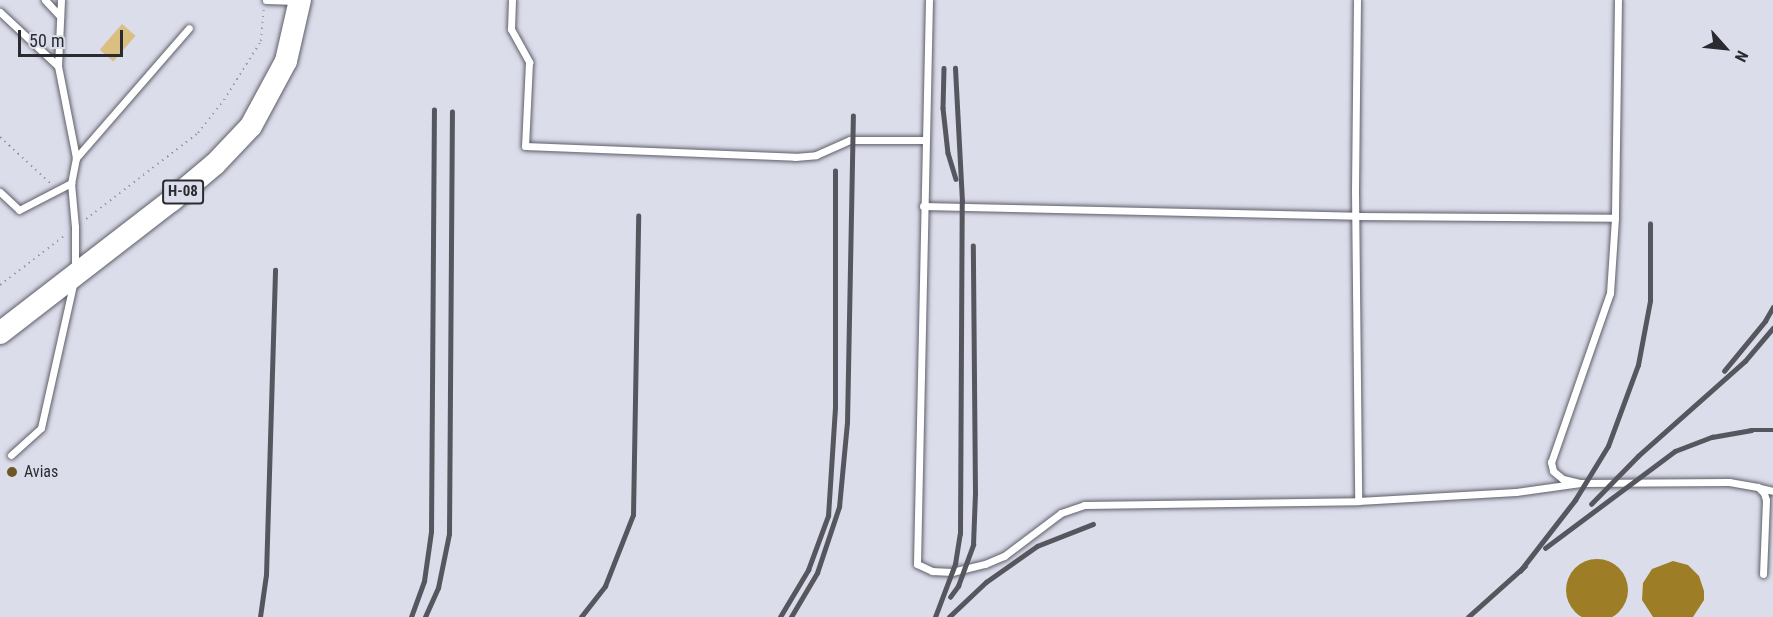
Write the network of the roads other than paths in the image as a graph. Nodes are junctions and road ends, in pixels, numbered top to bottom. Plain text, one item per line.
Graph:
1 (45, 0) edge
2 (61, 0) edge
3 (265, 0) edge
4 (512, 0) edge
5 (929, 0) edge
6 (1357, 0) edge
7 (1618, 0) edge
8 (300, 1) edge
9 (0, 12) edge
10 (60, 16) junction
11 (189, 28) dead end
12 (58, 66) junction
13 (925, 140) junction
14 (76, 158) junction
15 (71, 183) junction
16 (0, 192) edge
17 (923, 206) junction
18 (1356, 216) junction
19 (1615, 218) junction
20 (75, 276) junction
21 (2, 328) edge
22 (11, 455) dead end
23 (1580, 483) junction
24 (1758, 487) junction
25 (1773, 491) edge
26 (1358, 501) junction
27 (1763, 574) dead end

1 - 10 lane
2 - 10 lane
3 - 8 lane
4 - 13 lane
5 - 13 lane
6 - 18 lane
7 - 19 lane
8 - 20 main road, Н-08
9 - 12 lane
10 - 12 lane
11 - 14 lane
12 - 14 lane
13 - 17 lane
14 - 15 lane
15 - 16 lane
15 - 20 lane
17 - 18 lane
17 - 26 lane
18 - 19 lane
18 - 26 lane
19 - 23 lane
20 - 21 main road, Н-08
20 - 22 lane
23 - 24 lane
23 - 26 lane
24 - 25 lane
24 - 27 lane

